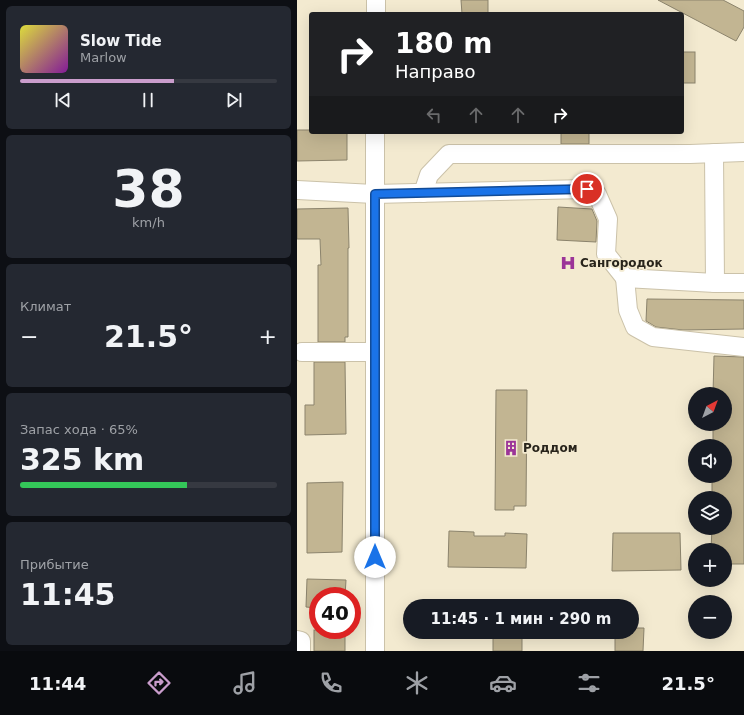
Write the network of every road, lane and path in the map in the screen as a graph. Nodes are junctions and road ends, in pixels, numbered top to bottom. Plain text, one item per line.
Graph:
1 (376, 0) edge
2 (376, 12) edge
3 (375, 134) edge
4 (744, 152) edge
5 (714, 153) junction
6 (297, 190) edge
7 (423, 193) junction
8 (375, 194) junction
9 (625, 278) junction
10 (715, 283) junction
11 (744, 283) edge
12 (744, 347) edge
13 (302, 352) dead end
14 (375, 352) junction
15 (297, 640) edge
16 (301, 651) edge
17 (375, 651) edge

1 - 2 street
3 - 8 street
4 - 5 street
5 - 7 street
5 - 10 street
6 - 8 street
7 - 8 street
7 - 9 street
8 - 14 street
9 - 10 street
9 - 12 street
10 - 11 street
13 - 14 street
14 - 17 street
15 - 16 street

